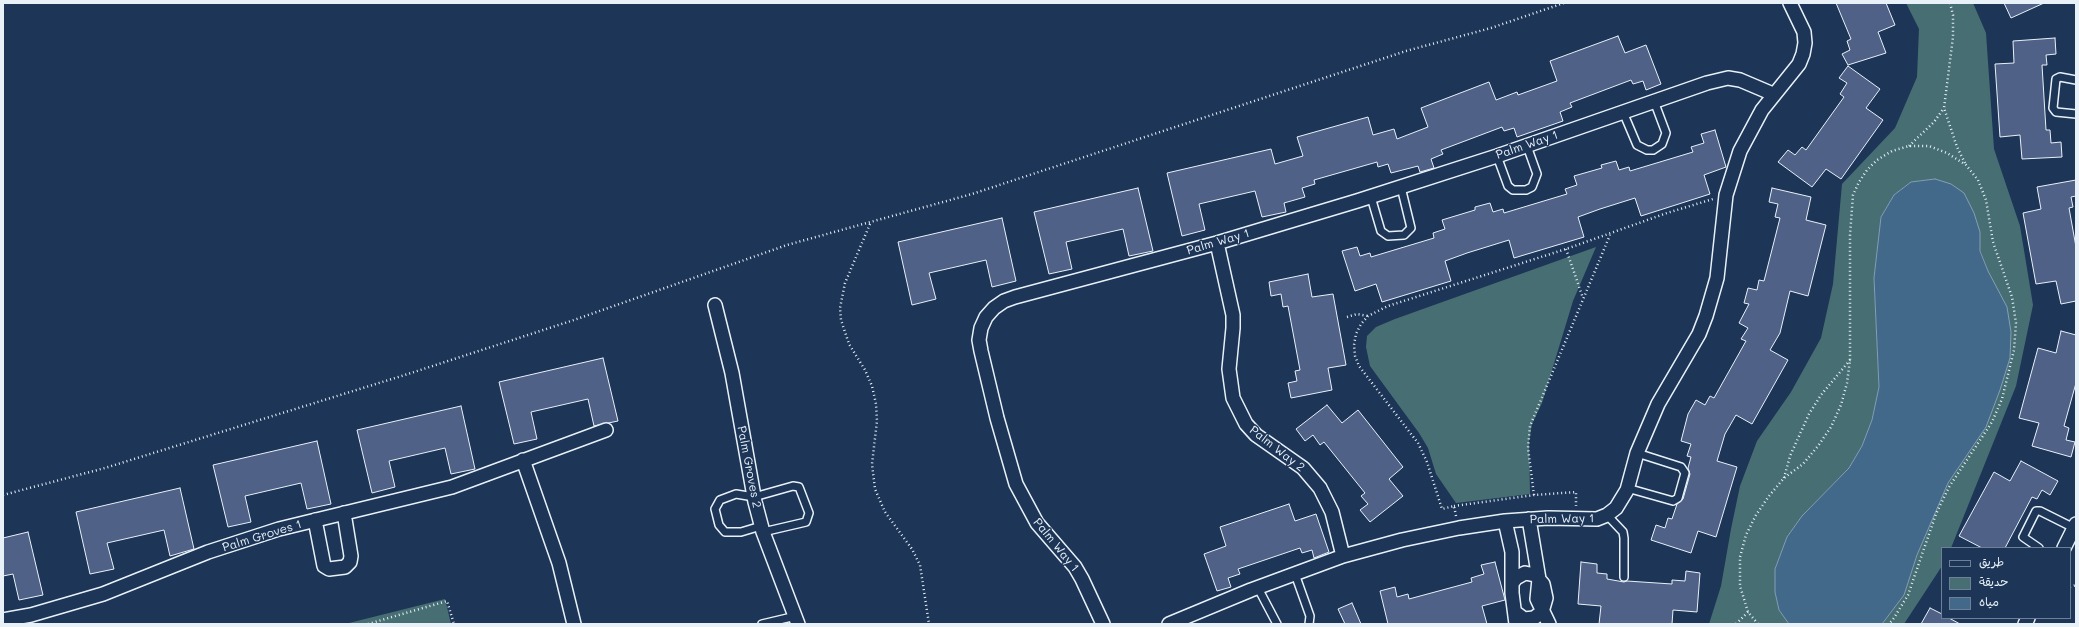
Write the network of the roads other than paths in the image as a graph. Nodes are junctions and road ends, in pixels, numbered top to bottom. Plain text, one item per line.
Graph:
1 (1790, 3) edge
2 (2076, 80) edge
3 (1773, 94) junction
4 (1654, 101) junction
5 (1624, 112) junction
6 (2076, 114) edge
7 (1527, 146) junction
8 (1497, 156) junction
9 (1401, 187) junction
10 (1371, 197) junction
11 (1217, 242) junction
12 (715, 306) dead end
13 (606, 430) dead end
14 (1638, 453) junction
15 (524, 460) junction
16 (1628, 488) junction
17 (754, 497) junction
18 (344, 513) junction
19 (1607, 515) junction
20 (1530, 519) junction
21 (315, 520) junction
22 (1505, 521) junction
23 (2075, 526) edge
24 (762, 529) junction
25 (2038, 547) edge
26 (2064, 547) edge
27 (1343, 556) junction
28 (1295, 574) junction
29 (1624, 577) dead end
30 (1539, 579) junction
31 (1513, 582) junction
32 (1258, 588) junction
33 (1542, 612) junction
34 (32, 619) edge
35 (1516, 619) edge
36 (3, 620) edge
37 (797, 620) edge
38 (574, 624) edge
39 (762, 624) edge
40 (1102, 624) edge
41 (1169, 624) edge
42 (1277, 624) edge
43 (1309, 624) edge
44 (1549, 624) edge

1 - 3 street, Palm Way 1
2 - 6 lane
3 - 4 street, Palm Way 1
3 - 14 street, Palm Way 1
4 - 5 street, Palm Way 1
4 - 5 lane
5 - 7 street, Palm Way 1
7 - 8 street, Palm Way 1
7 - 8 lane
8 - 9 street, Palm Way 1
9 - 10 street, Palm Way 1
9 - 10 lane
10 - 11 street, Palm Way 1
11 - 27 street, Palm Way 2
11 - 40 street, Palm Way 1
12 - 17 street, Palm Groves 2
13 - 15 street, Palm Groves 1
14 - 16 street, Palm Way 1
14 - 16 lane
15 - 18 street, Palm Groves 1
15 - 38 street
16 - 19 street, Palm Way 1
17 - 24 street, Palm Groves 2
17 - 24 lane
17 - 24 lane
18 - 21 street, Palm Groves 1
18 - 21 street
19 - 20 street, Palm Way 1
19 - 29 lane
20 - 22 street, Palm Way 1
20 - 30 street
21 - 34 street, Palm Groves 1
22 - 27 street, Palm Way 1
22 - 31 street
23 - 25 lane
23 - 26 street
24 - 37 street, Palm Groves 2
27 - 28 street, Palm Way 1
28 - 32 street, Palm Way 1
28 - 43 lane
30 - 31 street
30 - 33 street
31 - 35 street
32 - 41 street, Palm Way 1
32 - 42 lane
33 - 35 street
33 - 44 street
34 - 36 street, Palm Groves 1
37 - 39 lane

